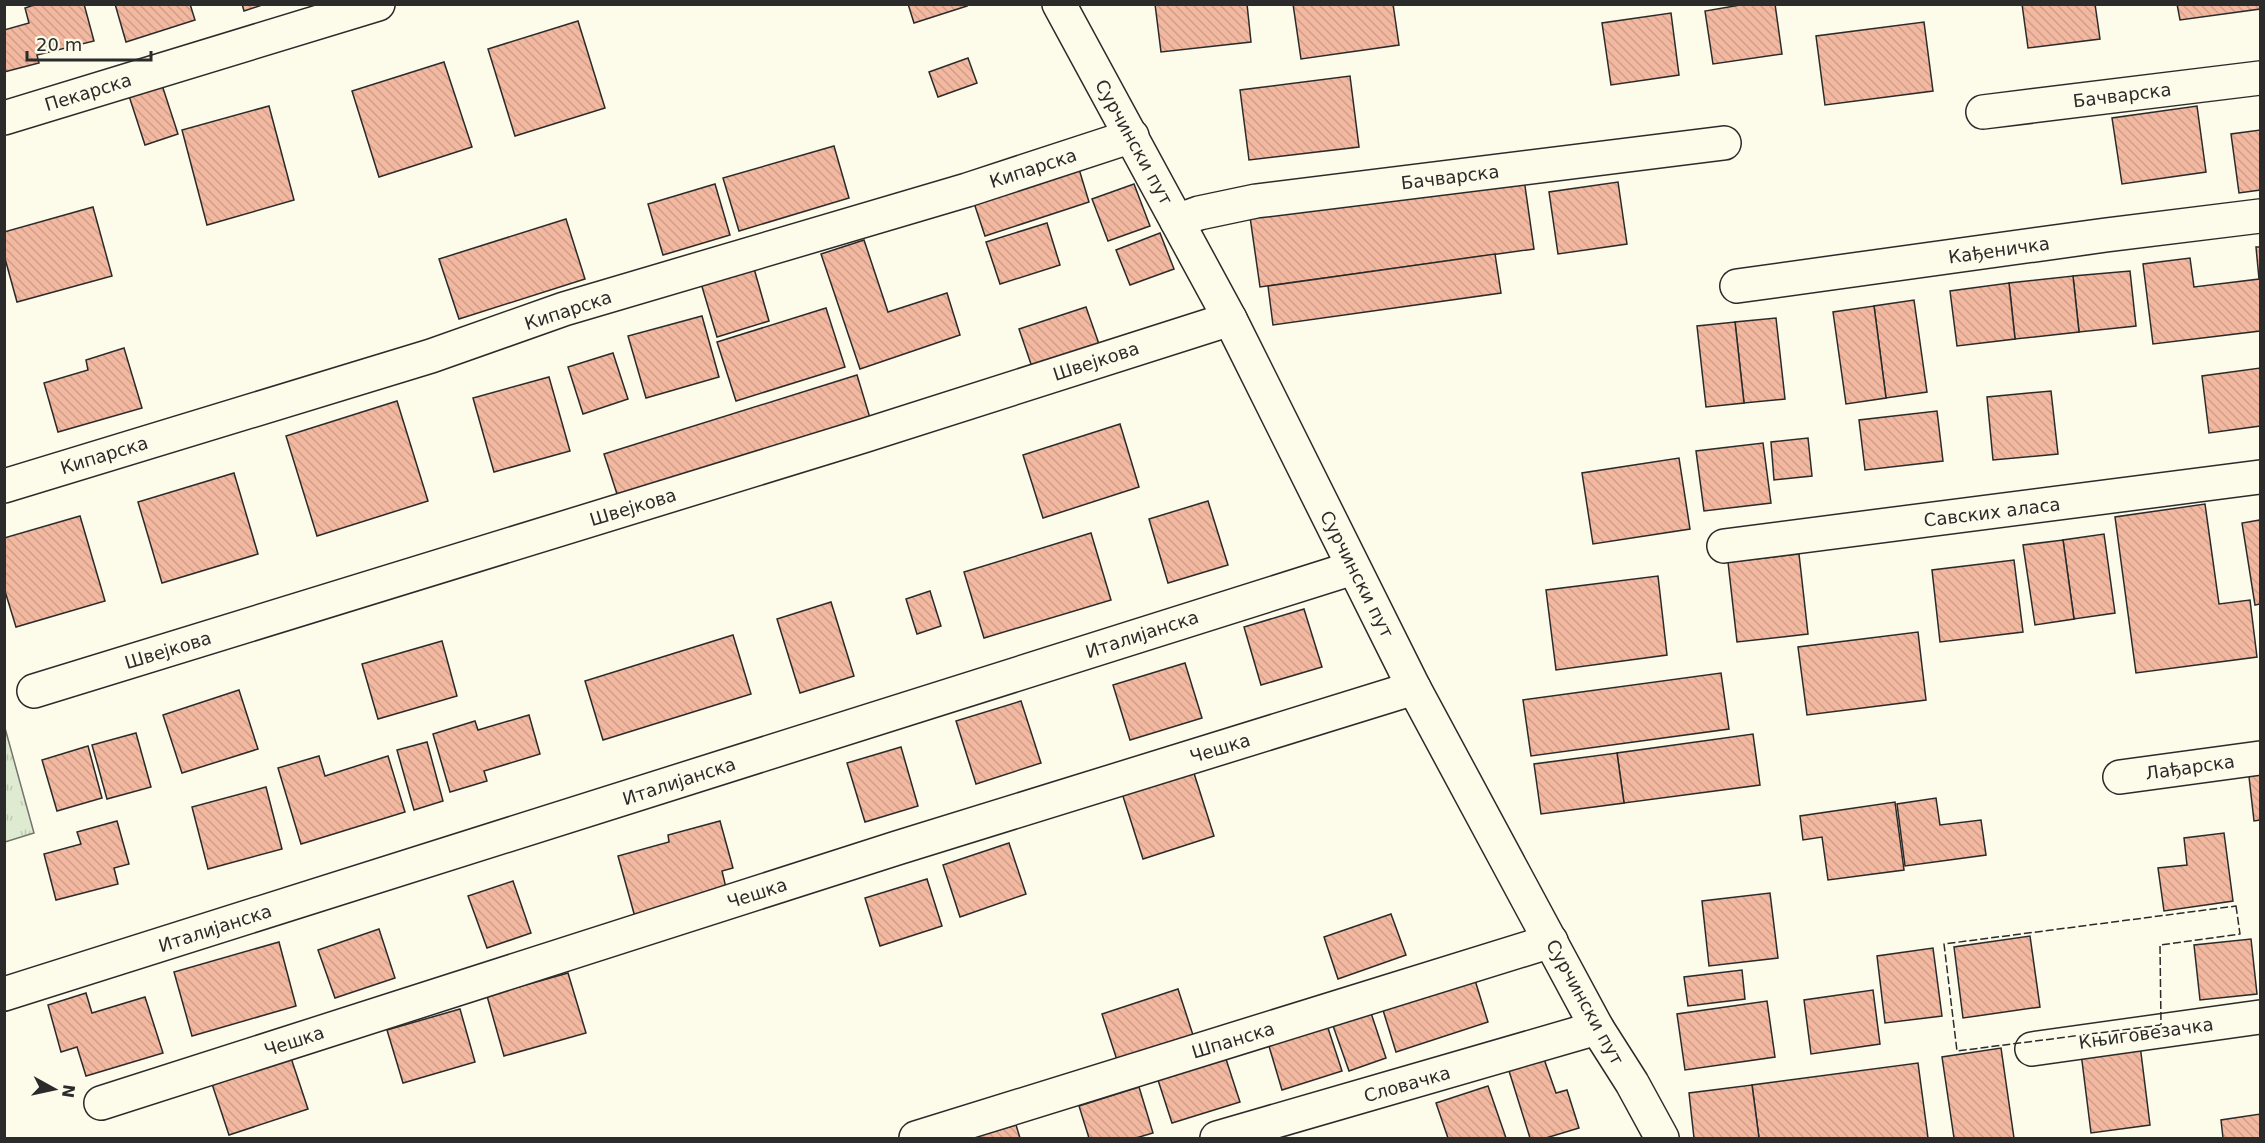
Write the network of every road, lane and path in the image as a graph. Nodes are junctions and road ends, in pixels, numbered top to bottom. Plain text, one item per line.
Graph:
1 (378, 4) edge
2 (1059, 4) edge
3 (2260, 78) edge
4 (1983, 112) dead end
5 (4, 118) edge
6 (1132, 136) junction
7 (1724, 143) dead end
8 (2260, 216) edge
9 (1178, 221) junction
10 (1737, 286) dead end
11 (1230, 319) junction
12 (2260, 477) edge
13 (4, 486) edge
14 (1724, 546) dead end
15 (1353, 568) junction
16 (1414, 688) junction
17 (34, 691) dead end
18 (2260, 758) edge
19 (2120, 777) dead end
20 (1551, 941) junction
21 (4, 994) edge
22 (2260, 1017) edge
23 (1597, 1028) junction
24 (2032, 1049) dead end
25 (100, 1103) dead end
26 (916, 1138) edge
27 (1217, 1138) edge
28 (1662, 1138) edge

1 - 5 street, Пекарска
2 - 6 street, Сурчински пут
3 - 4 street, Бачварска
6 - 9 street, Сурчински пут
6 - 13 street, Кипарска
7 - 9 street, Бачварска
8 - 10 street, Кађеничка
9 - 11 street, Сурчински пут
11 - 15 street, Сурчински пут
11 - 17 street, Швејкова
12 - 14 street, Савских аласа
15 - 16 street, Сурчински пут
15 - 21 street, Италијанска
16 - 20 street, Сурчински пут
16 - 25 street, Чешка
18 - 19 street, Лађарска
20 - 23 street, Сурчински пут
20 - 26 street, Шпанска
22 - 24 street, Књиговезачка
23 - 27 street, Словачка
23 - 28 street, Сурчински пут

